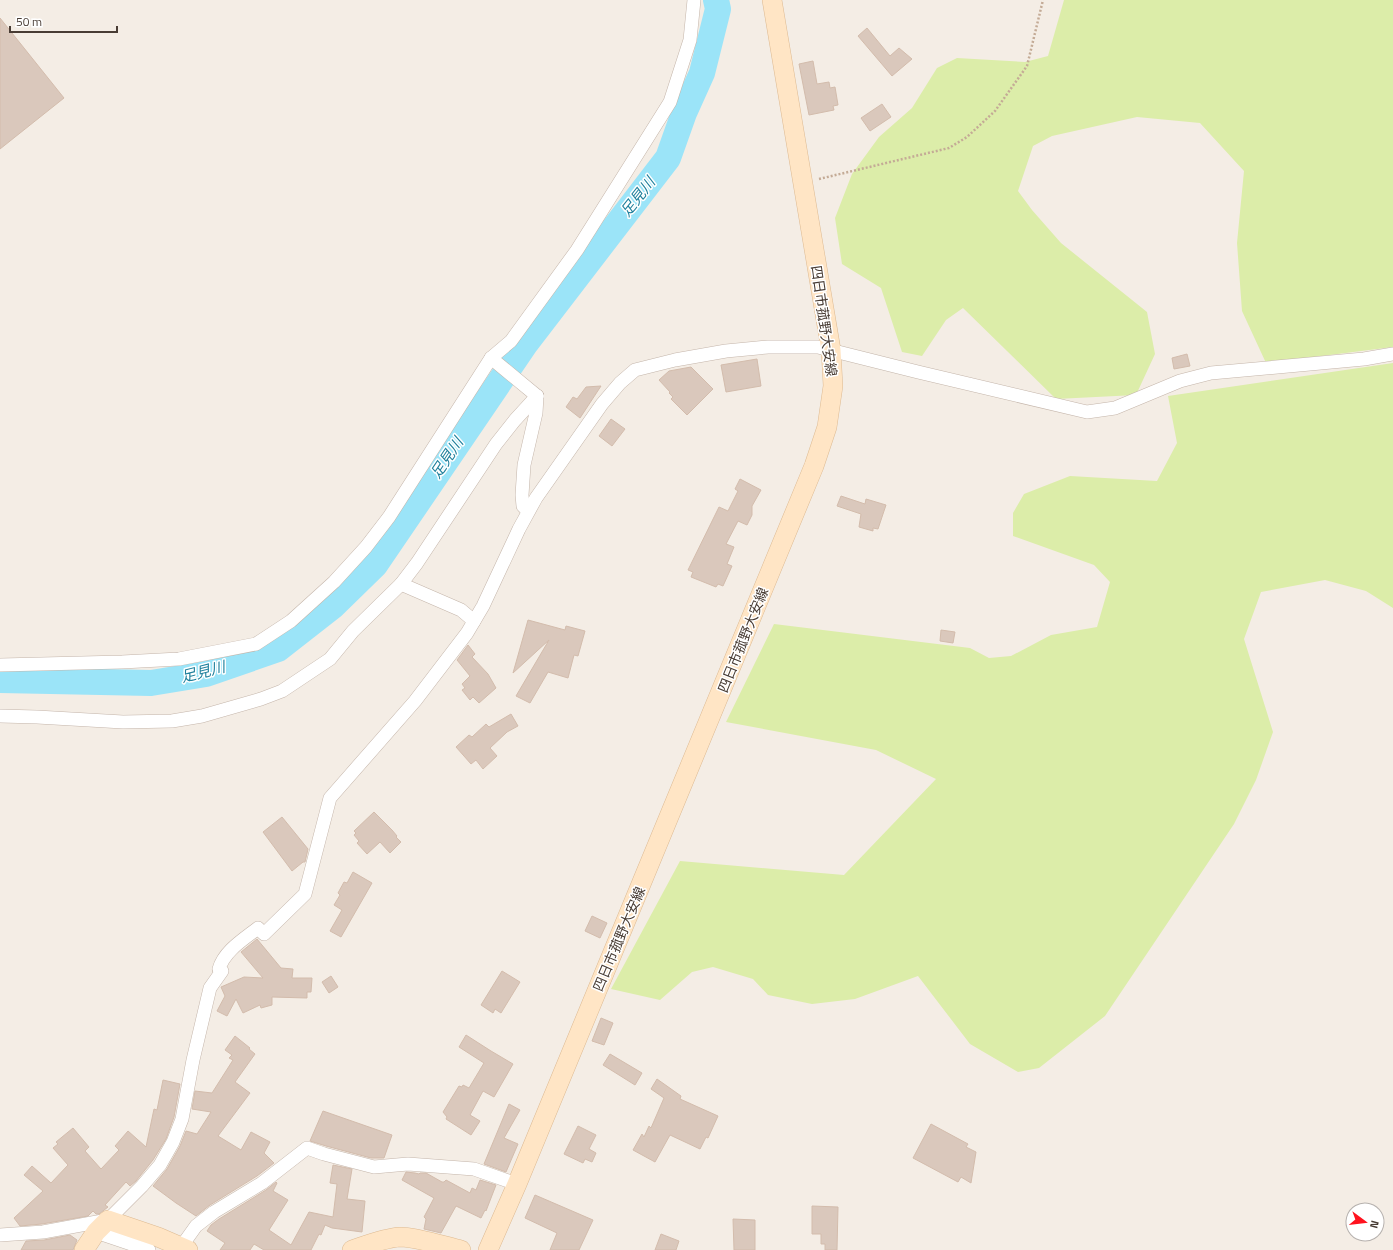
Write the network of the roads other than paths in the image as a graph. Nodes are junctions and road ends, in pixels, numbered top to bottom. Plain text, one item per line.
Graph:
1 (694, 0) edge
2 (772, 0) edge
3 (831, 350) junction
4 (1393, 354) edge
5 (491, 358) junction
6 (537, 396) junction
7 (528, 512) junction
8 (401, 584) junction
9 (474, 621) junction
10 (0, 665) edge
11 (0, 716) edge
12 (517, 1184) junction
13 (102, 1226) junction
14 (0, 1235) edge
15 (185, 1248) edge
16 (84, 1250) edge
17 (149, 1250) edge
18 (352, 1250) edge
19 (461, 1250) edge
20 (488, 1250) edge

1 - 5 street
2 - 3 main road, 四日市菰野大安線
3 - 4 street
3 - 7 street
3 - 12 main road, 四日市菰野大安線
5 - 6 street
5 - 10 street
6 - 7 street
6 - 8 street
7 - 9 street
8 - 9 street
8 - 11 street
9 - 13 street
12 - 15 street
12 - 20 main road, 四日市菰野大安線
13 - 14 street
13 - 15 main road
13 - 16 main road
13 - 17 street
18 - 19 main road

